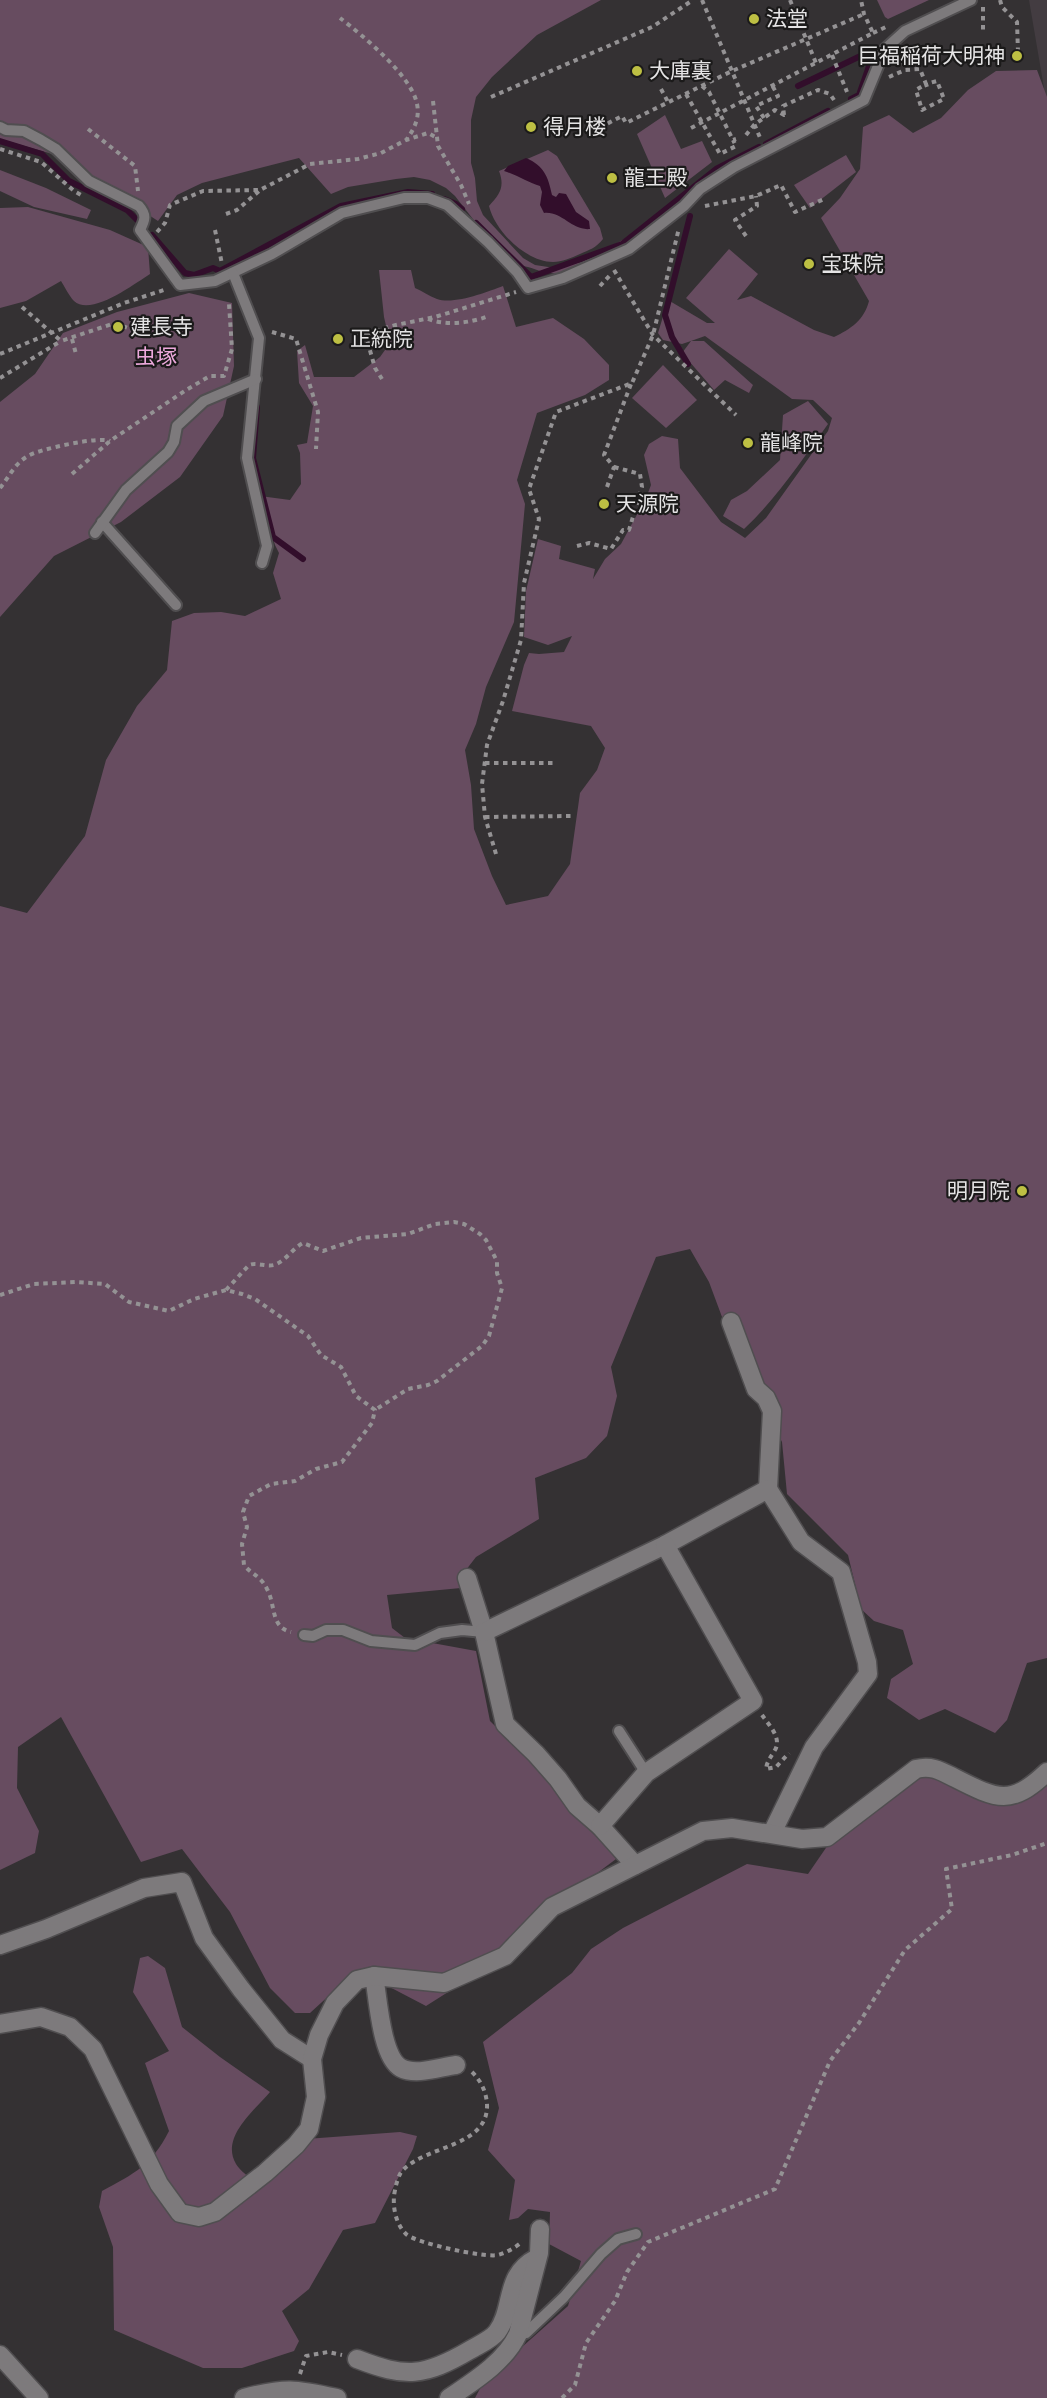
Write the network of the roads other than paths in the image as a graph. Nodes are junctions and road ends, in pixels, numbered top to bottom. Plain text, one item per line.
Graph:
1 (971, 0) edge
2 (0, 127) edge
3 (233, 273) junction
4 (256, 380) junction
5 (102, 522) junction
6 (95, 533) dead end
7 (262, 563) dead end
8 (176, 605) dead end
9 (730, 1322) dead end
10 (768, 1489) junction
11 (665, 1545) junction
12 (467, 1578) dead end
13 (484, 1632) junction
14 (304, 1635) road end
15 (619, 1731) dead end
16 (1047, 1772) edge
17 (646, 1773) junction
18 (600, 1826) junction
19 (772, 1833) junction
20 (634, 1865) junction
21 (0, 1945) edge
22 (374, 1976) junction
23 (0, 2024) edge
24 (312, 2059) junction
25 (456, 2065) road end
26 (540, 2229) road end
27 (636, 2234) dead end
28 (537, 2258) junction
29 (519, 2334) junction
30 (0, 2355) edge
31 (357, 2359) road end
32 (39, 2398) edge
33 (244, 2398) edge
34 (337, 2398) edge
35 (449, 2398) edge

1 - 3 lane
2 - 3 lane
3 - 4 lane
4 - 5 lane
4 - 7 lane
5 - 6 lane
5 - 8 lane
9 - 10 street
10 - 11 street
10 - 19 street
11 - 13 street
11 - 17 street
12 - 13 street
13 - 14 lane
13 - 18 street
15 - 17 lane
16 - 19 street
17 - 18 street
18 - 20 street
19 - 20 street
20 - 22 street
21 - 24 street
22 - 24 street
22 - 25 street
23 - 24 street
26 - 28 street
27 - 29 lane
28 - 29 street
28 - 31 street
29 - 35 street
30 - 32 street
33 - 34 street

